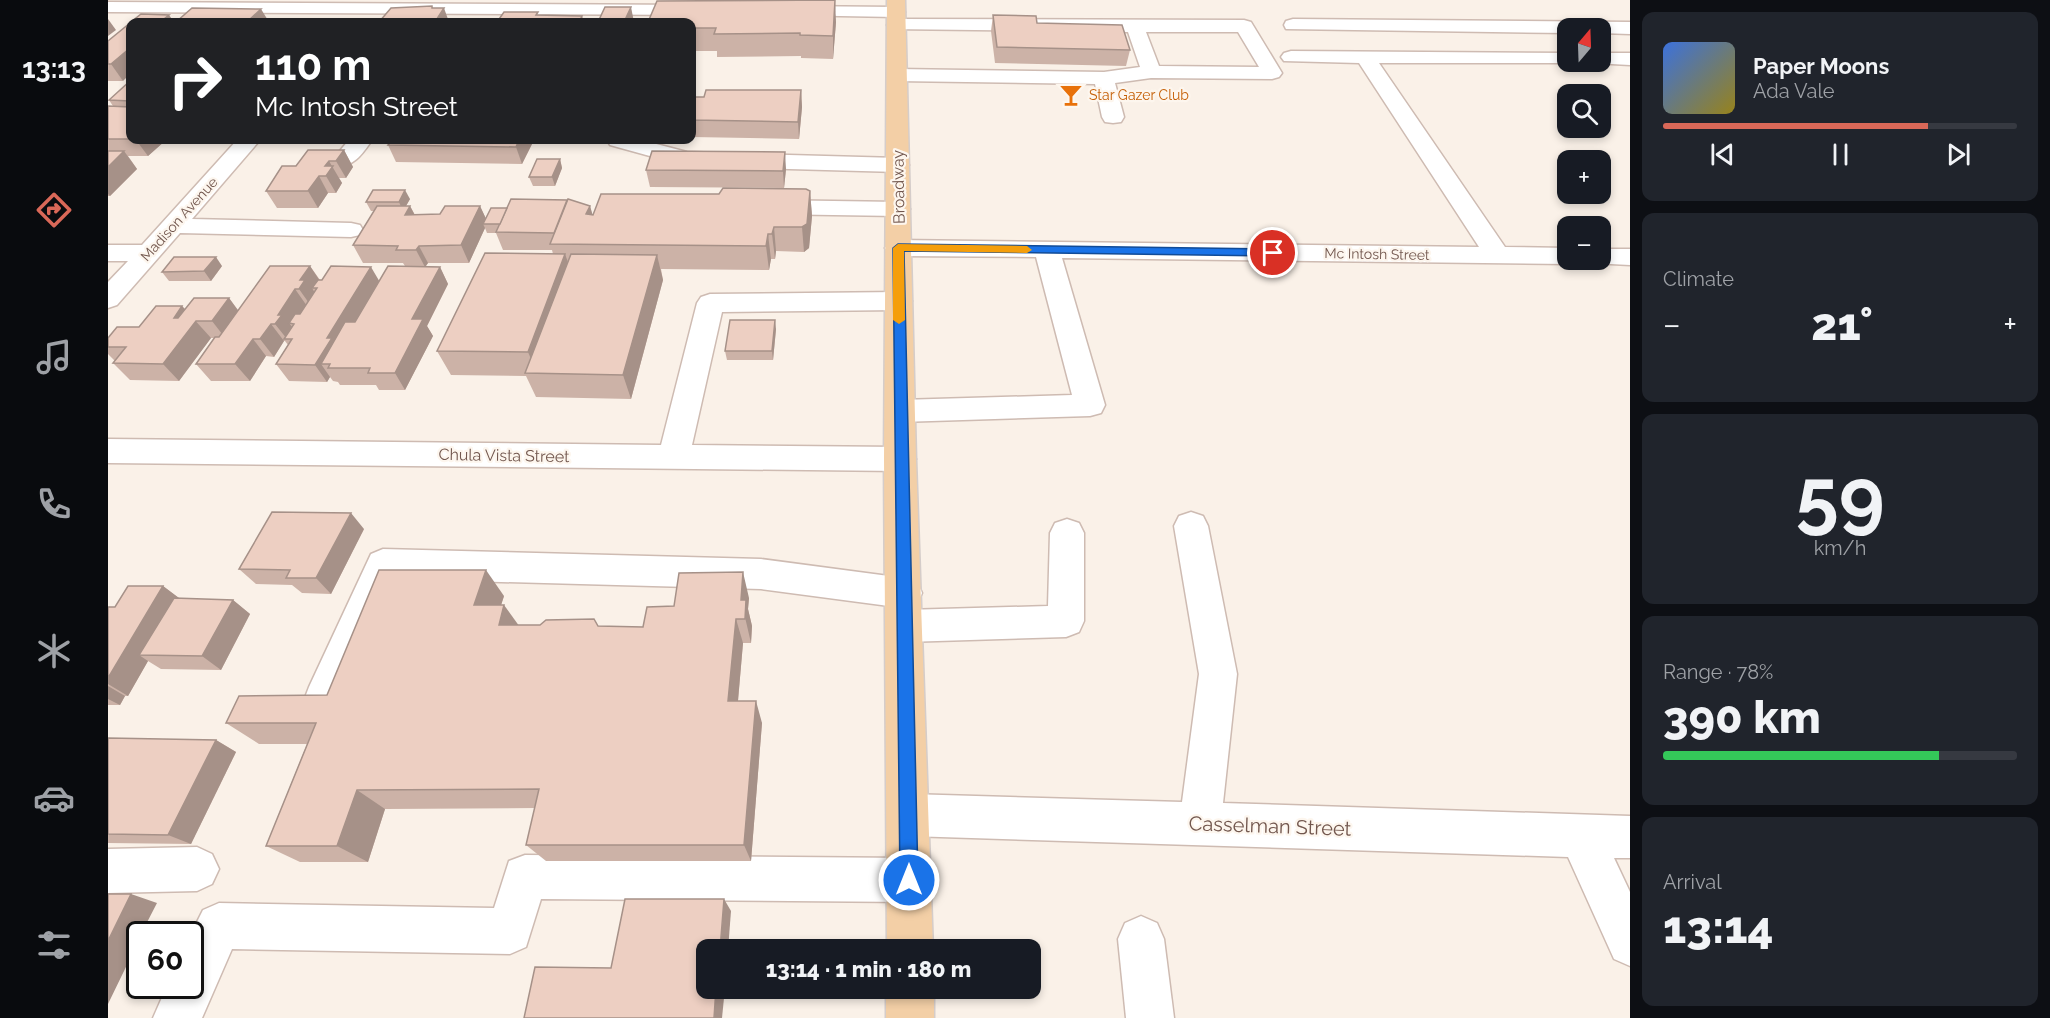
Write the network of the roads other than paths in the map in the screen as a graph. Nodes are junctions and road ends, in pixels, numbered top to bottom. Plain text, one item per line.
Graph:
1 (168, 4) edge
2 (655, 5) edge
3 (108, 7) edge
4 (366, 7) junction
5 (722, 11) edge
6 (769, 11) edge
7 (896, 12) edge
8 (149, 18) edge
9 (356, 18) edge
10 (1293, 25) dead end
11 (1135, 26) junction
12 (1408, 26) junction
13 (1630, 28) edge
14 (1611, 29) edge
15 (1557, 30) edge
16 (1143, 50) junction
17 (1166, 50) dead end
18 (1235, 50) dead end
19 (1258, 50) junction
20 (1290, 57) dead end
21 (1365, 57) junction
22 (1431, 58) junction
23 (1557, 59) edge
24 (1611, 59) edge
25 (1630, 59) edge
26 (1151, 72) junction
27 (897, 75) junction
28 (1104, 78) junction
29 (1113, 117) dead end
30 (245, 144) edge
31 (357, 144) edge
32 (632, 144) edge
33 (343, 160) edge
34 (898, 165) junction
35 (746, 207) edge
36 (898, 209) junction
37 (173, 226) junction
38 (351, 230) dead end
39 (898, 248) junction
40 (1047, 250) junction
41 (108, 253) edge
42 (148, 253) junction
43 (1497, 255) junction
44 (1557, 256) edge
45 (1611, 257) edge
46 (1630, 257) edge
47 (108, 299) edge
48 (899, 301) junction
49 (900, 411) junction
50 (108, 451) edge
51 (674, 457) junction
52 (900, 459) junction
53 (1191, 526) dead end
54 (1067, 533) dead end
55 (904, 610) junction
56 (322, 700) edge
57 (909, 815) junction
58 (1200, 823) junction
59 (1581, 836) junction
60 (1630, 837) edge
61 (197, 869) dead end
62 (108, 871) edge
63 (909, 880) junction
64 (910, 939) edge
65 (1141, 939) dead end
66 (1630, 943) edge
67 (910, 999) edge
68 (177, 1018) edge
69 (910, 1018) edge
70 (1150, 1018) edge

1 - 3 street
1 - 4 street
1 - 8 street
2 - 4 street
2 - 5 street
4 - 9 street
6 - 7 street
7 - 11 street
7 - 27 main road, Broadway
10 - 12 street
11 - 16 street
11 - 19 street
12 - 15 street
12 - 22 street
13 - 14 street
16 - 17 street
16 - 26 street
18 - 19 street
19 - 26 street
20 - 21 street
21 - 22 street
21 - 43 street
22 - 23 street
24 - 25 street
26 - 28 street
27 - 28 street
27 - 34 main road, Broadway
28 - 29 street
30 - 37 street, Madison Avenue
31 - 33 street
32 - 34 street
34 - 36 main road, Broadway
35 - 36 street
36 - 39 main road, Broadway
37 - 38 street
37 - 42 street, Madison Avenue
39 - 40 street, Mc Intosh Street
39 - 48 main road, Broadway
40 - 43 street, Mc Intosh Street
40 - 49 street
41 - 42 street
42 - 47 street, Madison Avenue
43 - 44 street, Mc Intosh Street
45 - 46 street
48 - 49 main road, Broadway
48 - 51 street
49 - 52 main road, Broadway
50 - 51 street, Chula Vista Street
51 - 52 street, Chula Vista Street
52 - 55 main road, Broadway
53 - 58 street
54 - 55 street
55 - 56 street
55 - 57 main road, Broadway
57 - 58 street, Casselman Street
57 - 63 main road, Broadway
58 - 59 street, Casselman Street
59 - 60 street, Casselman Street
59 - 66 street
61 - 62 street
63 - 64 main road, Broadway
63 - 68 street
65 - 70 street
67 - 69 main road

